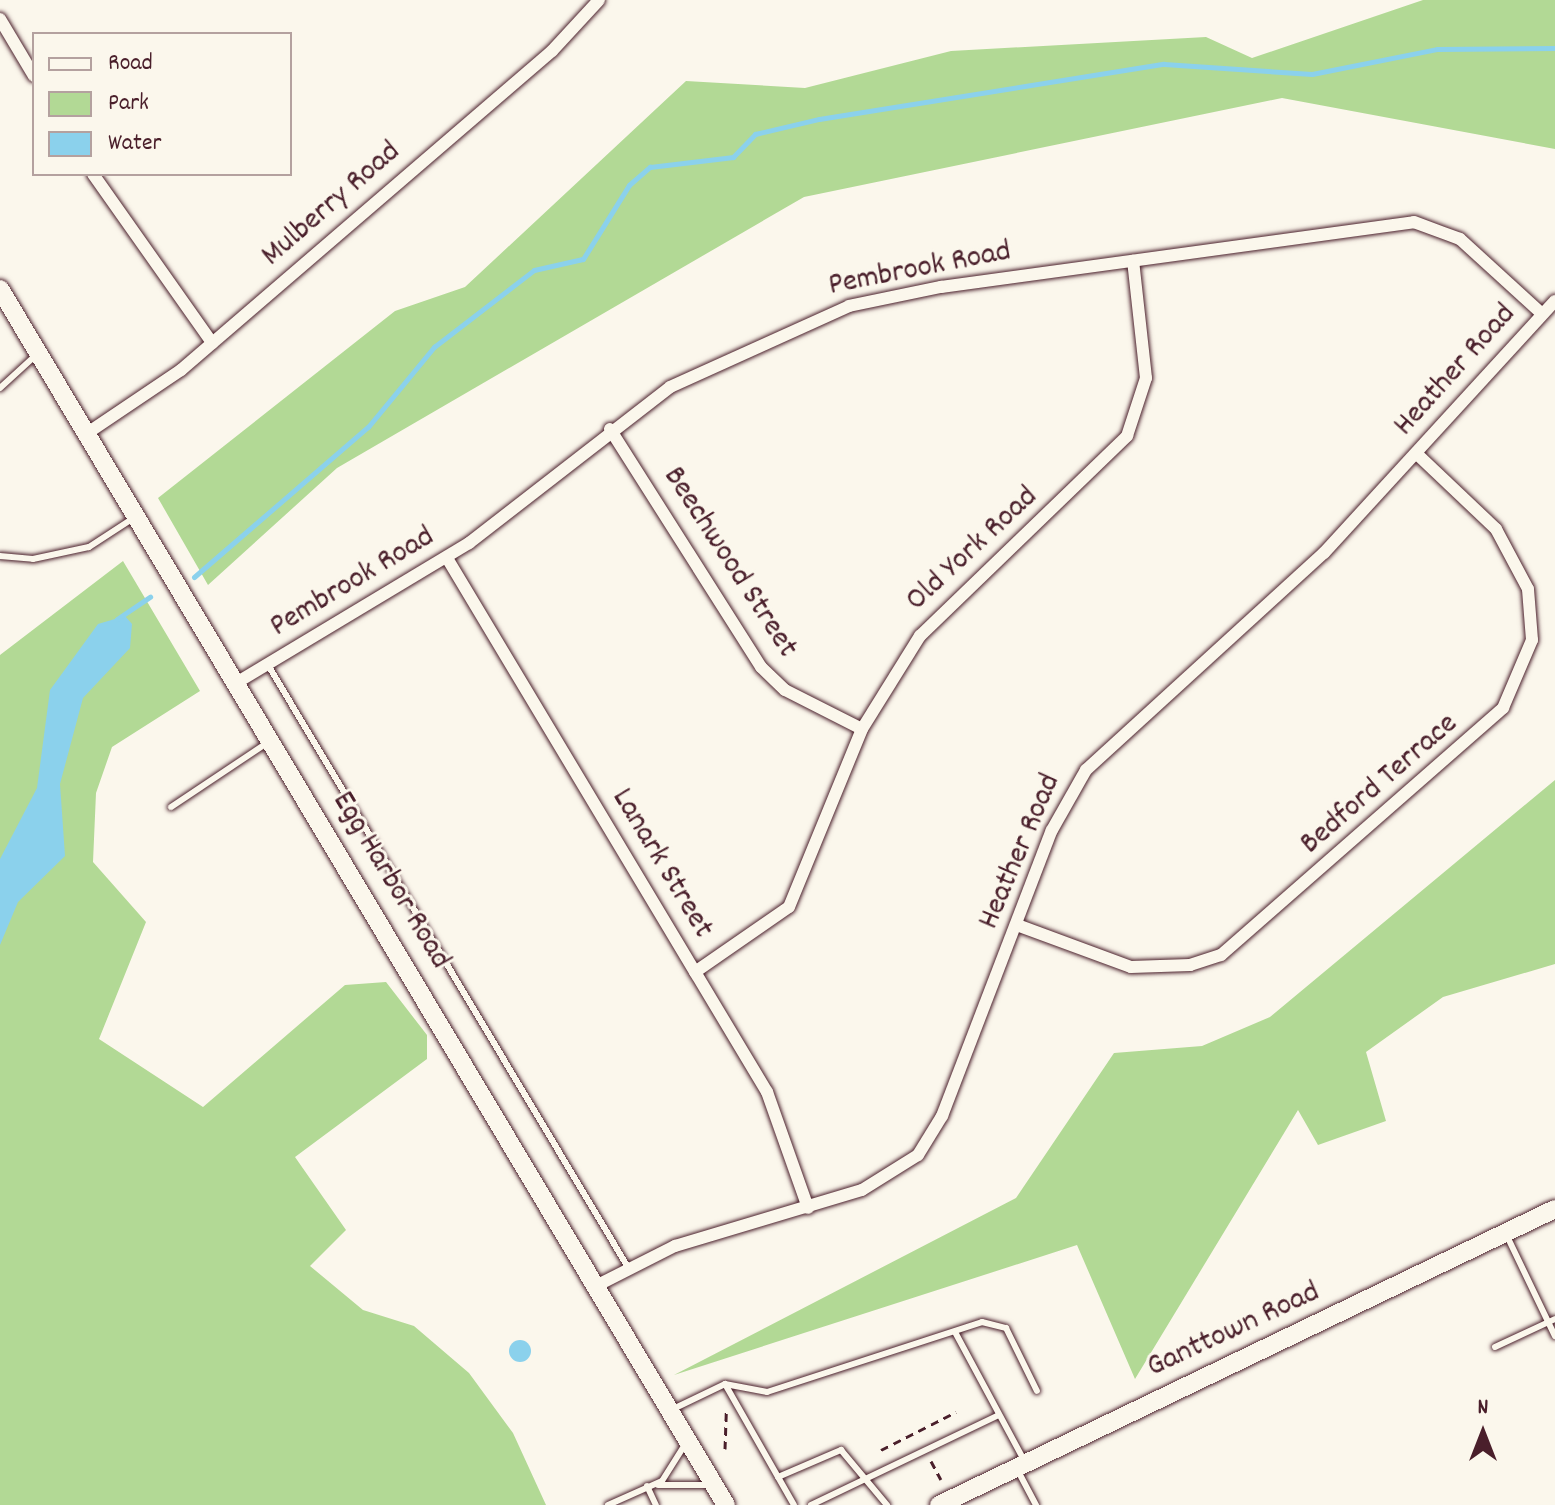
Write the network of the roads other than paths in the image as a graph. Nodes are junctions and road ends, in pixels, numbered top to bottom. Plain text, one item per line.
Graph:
1 (599, 0) edge
2 (0, 19) edge
3 (32, 73) edge
4 (94, 176) edge
5 (1133, 261) junction
6 (0, 289) edge
7 (1555, 301) edge
8 (1542, 314) junction
9 (212, 343) junction
10 (38, 353) junction
11 (0, 388) edge
12 (610, 429) junction
13 (86, 434) junction
14 (1417, 454) junction
15 (135, 517) junction
16 (0, 556) edge
17 (447, 558) junction
18 (268, 665) junction
19 (236, 683) junction
20 (862, 729) junction
21 (270, 741) junction
22 (171, 807) dead end
23 (1017, 925) junction
24 (695, 972) junction
25 (808, 1208) junction
26 (1555, 1209) edge
27 (1506, 1233) junction
28 (629, 1269) junction
29 (596, 1286) junction
30 (1552, 1320) edge
31 (955, 1332) junction
32 (1555, 1336) edge
33 (1495, 1347) dead end
34 (725, 1384) junction
35 (1037, 1391) dead end
36 (671, 1410) junction
37 (999, 1415) junction
38 (688, 1440) junction
39 (1021, 1466) junction
40 (778, 1477) junction
41 (864, 1480) junction
42 (714, 1485) junction
43 (647, 1486) junction
44 (608, 1505) edge
45 (656, 1505) edge
46 (726, 1505) edge
47 (794, 1505) edge
48 (811, 1505) edge
49 (887, 1505) edge
50 (939, 1505) edge
51 (1036, 1505) edge

1 - 9 street, Mulberry Road
2 - 3 street
4 - 9 street
5 - 8 street, Pembrook Road
5 - 12 street, Pembrook Road
5 - 20 street, Old York Road
6 - 10 main road, Egg Harbor Road
7 - 8 street, Heather Road
8 - 14 street, Heather Road
9 - 13 street, Mulberry Road
10 - 11 lane
10 - 13 main road, Egg Harbor Road
12 - 17 street, Pembrook Road
12 - 20 street, Beechwood Street
13 - 15 main road, Egg Harbor Road
14 - 23 street, Heather Road
14 - 23 street, Bedford Terrace
15 - 16 lane
15 - 19 main road, Egg Harbor Road
17 - 18 street, Pembrook Road
17 - 24 street, Lanark Street
18 - 19 street, Pembrook Road
18 - 28 lane
19 - 21 main road, Egg Harbor Road
20 - 24 street, Old York Road
21 - 22 lane
21 - 29 main road, Egg Harbor Road
23 - 25 street, Heather Road
24 - 25 street, Lanark Street
25 - 28 street, Heather Road
26 - 27 main road, Ganttown Road
27 - 30 lane
27 - 39 main road, Ganttown Road
28 - 29 street, Heather Road
29 - 36 main road, Egg Harbor Road
30 - 32 lane
30 - 33 lane
31 - 34 lane
31 - 35 lane
31 - 37 lane
34 - 36 lane
34 - 40 lane
36 - 38 main road, Egg Harbor Road
37 - 39 lane
37 - 41 lane
38 - 42 main road, Egg Harbor Road
38 - 43 lane
39 - 50 main road, Ganttown Road
39 - 51 lane
40 - 41 lane
40 - 47 lane
41 - 48 lane
41 - 49 lane
42 - 43 lane
42 - 46 main road, Egg Harbor Road
43 - 44 lane
43 - 45 lane

